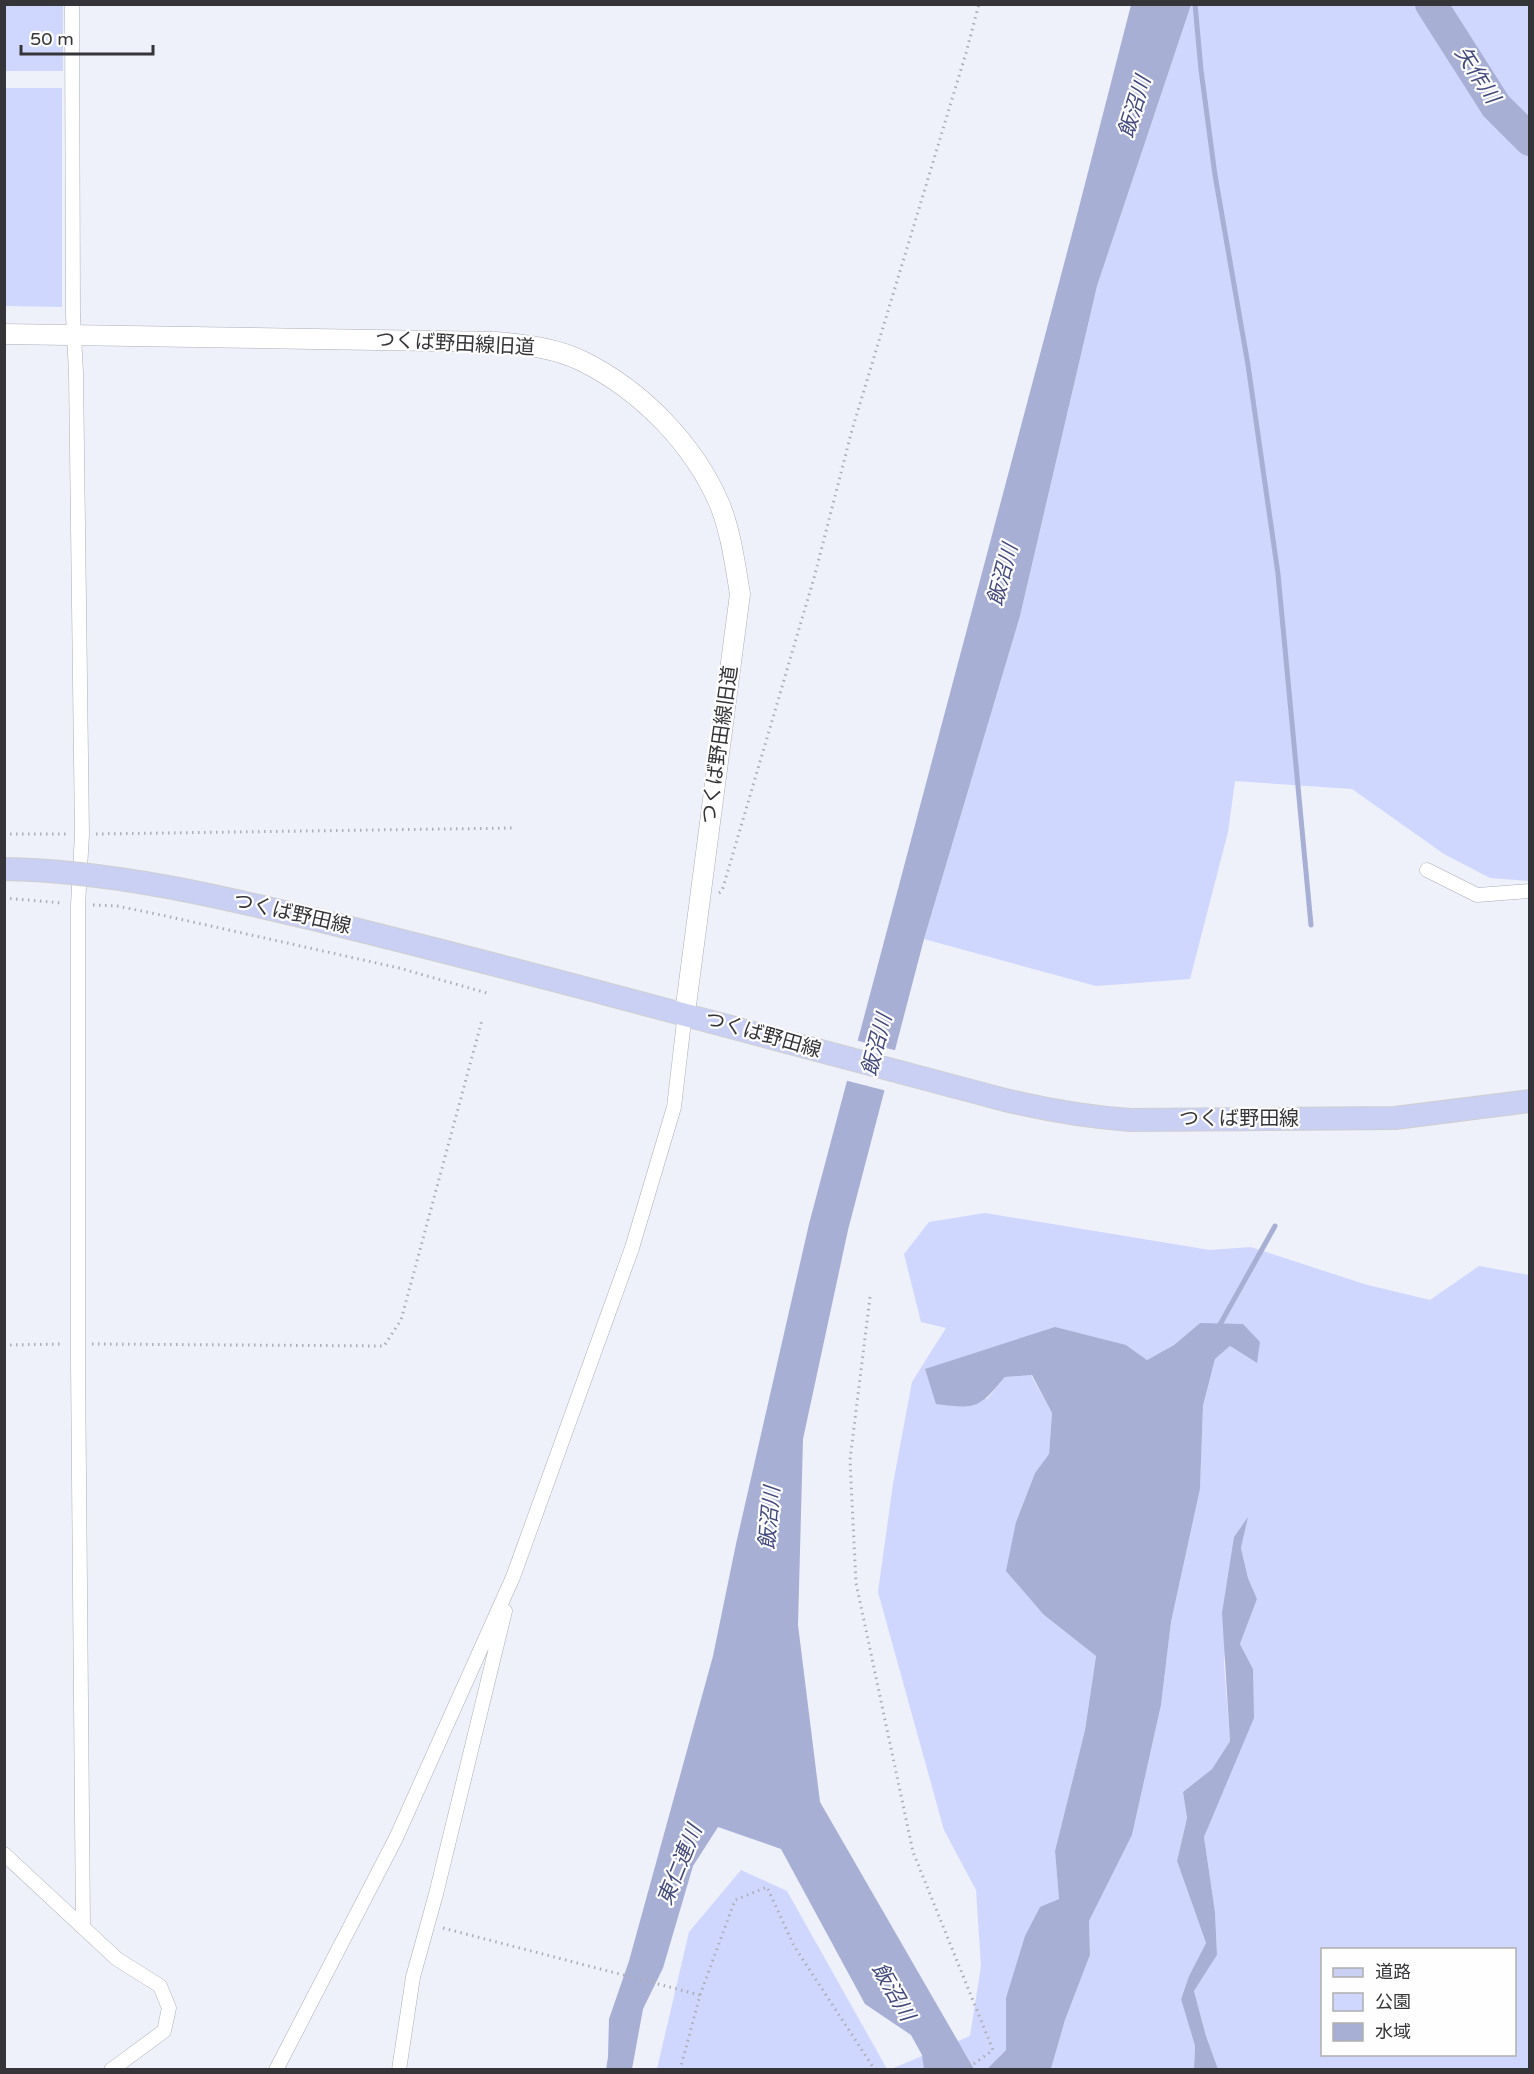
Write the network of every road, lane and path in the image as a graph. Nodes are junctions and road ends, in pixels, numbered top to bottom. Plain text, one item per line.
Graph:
1 (72, 4) edge
2 (979, 4) edge
3 (4, 334) edge
4 (74, 336) junction
5 (514, 828) dead end
6 (4, 834) edge
7 (82, 834) junction
8 (4, 869) edge
9 (1427, 870) dead end
10 (1530, 891) edge
11 (4, 898) edge
12 (78, 905) junction
13 (697, 912) junction
14 (487, 993) dead end
15 (684, 1013) junction
16 (482, 1020) dead end
17 (1530, 1101) edge
18 (870, 1297) dead end
19 (78, 1344) junction
20 (4, 1345) edge
21 (513, 1577) junction
22 (4, 1854) edge
23 (426, 1924) junction
24 (83, 1927) junction
25 (700, 1995) junction
26 (111, 2070) edge
27 (276, 2070) edge
28 (399, 2070) edge
29 (680, 2070) edge
30 (875, 2070) edge
31 (965, 2070) edge

1 - 4 street
2 - 13 path
3 - 4 street, つくば野田線旧道
4 - 7 street
4 - 13 street, つくば野田線旧道
5 - 7 path
6 - 7 path
7 - 12 street
8 - 15 main road, つくば野田線, bridge
9 - 10 street
11 - 12 path
12 - 14 path
12 - 19 street
13 - 15 street, つくば野田線旧道
15 - 17 main road, つくば野田線
15 - 21 street
16 - 19 path
18 - 31 path
19 - 20 path
19 - 24 street
21 - 23 street
21 - 27 street
22 - 24 street
23 - 25 path
23 - 28 street
24 - 26 street
25 - 29 path
25 - 30 path

